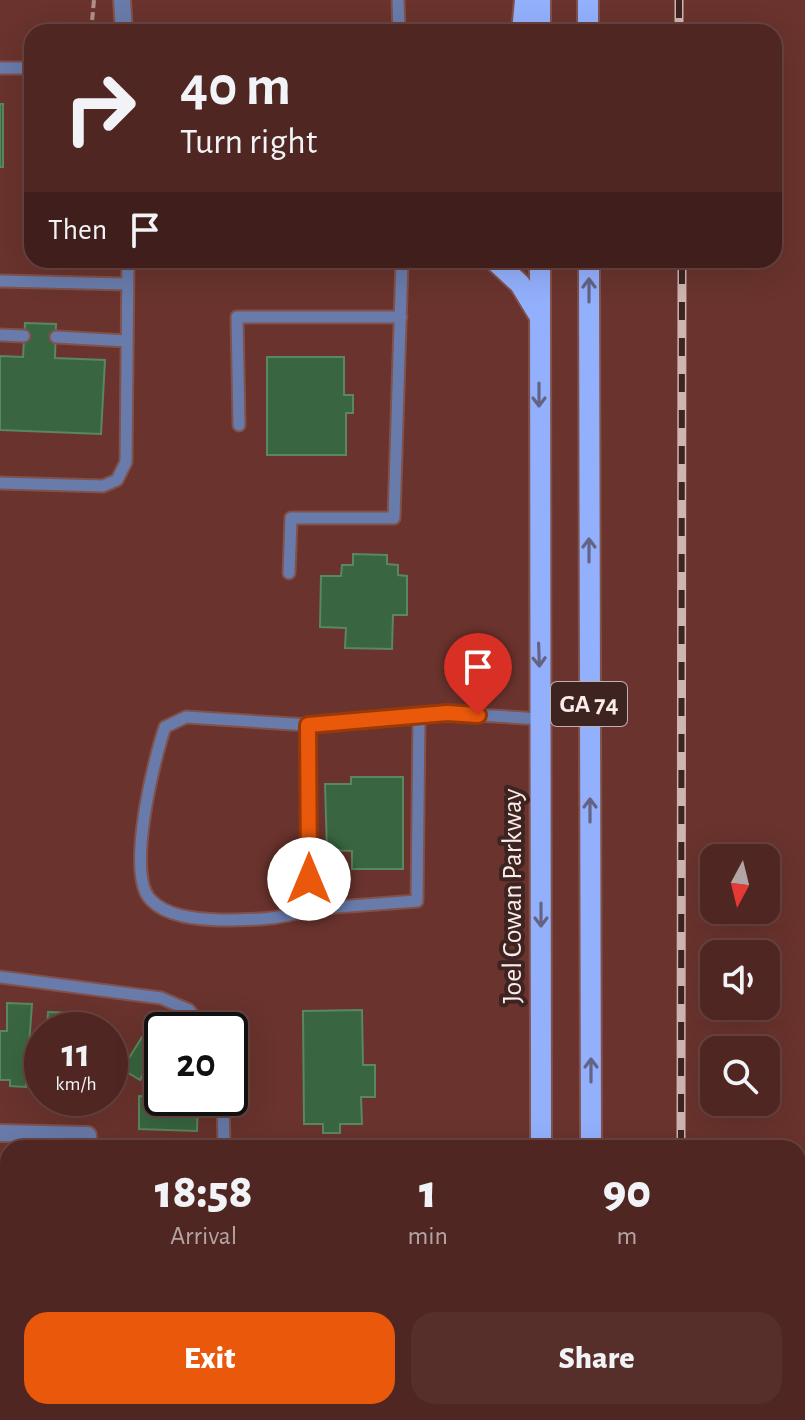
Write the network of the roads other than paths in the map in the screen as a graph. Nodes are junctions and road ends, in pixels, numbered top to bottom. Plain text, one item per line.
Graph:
1 (122, 0) edge
2 (398, 0) edge
3 (525, 0) edge
4 (540, 0) edge
5 (588, 0) edge
6 (124, 24) edge
7 (399, 24) edge
8 (523, 24) edge
9 (540, 24) edge
10 (588, 24) edge
11 (0, 68) edge
12 (24, 68) edge
13 (128, 268) edge
14 (402, 268) edge
15 (503, 268) edge
16 (540, 268) edge
17 (589, 268) edge
18 (0, 281) edge
19 (127, 284) junction
20 (401, 317) junction
21 (540, 317) junction
22 (0, 335) edge
23 (24, 336) dead end
24 (56, 337) dead end
25 (127, 341) junction
26 (239, 425) dead end
27 (0, 483) edge
28 (289, 573) dead end
29 (419, 717) junction
30 (540, 719) junction
31 (308, 725) junction
32 (310, 909) junction
33 (0, 977) edge
34 (190, 1012) edge
35 (223, 1116) edge
36 (0, 1133) edge
37 (88, 1140) edge
38 (224, 1140) edge
39 (541, 1140) edge
40 (591, 1140) edge

1 - 6 street
2 - 7 lane
3 - 8 main road
4 - 9 main road
5 - 10 main road
11 - 12 lane
13 - 19 lane
14 - 20 lane
15 - 21 main road
16 - 21 main road, Joel Cowan Parkway / GA 74
40 -> 17 main road, GA 74
18 - 19 lane
19 - 25 lane
20 - 26 lane
20 - 28 lane
21 -> 30 main road, Joel Cowan Parkway / GA 74
22 - 23 lane
24 - 25 lane
25 - 27 lane
29 - 30 lane
29 - 31 lane
29 - 32 lane
30 -> 39 main road, Joel Cowan Parkway / GA 74
31 - 32 lane
31 - 32 lane
33 - 34 lane
35 - 38 lane
36 - 37 street

